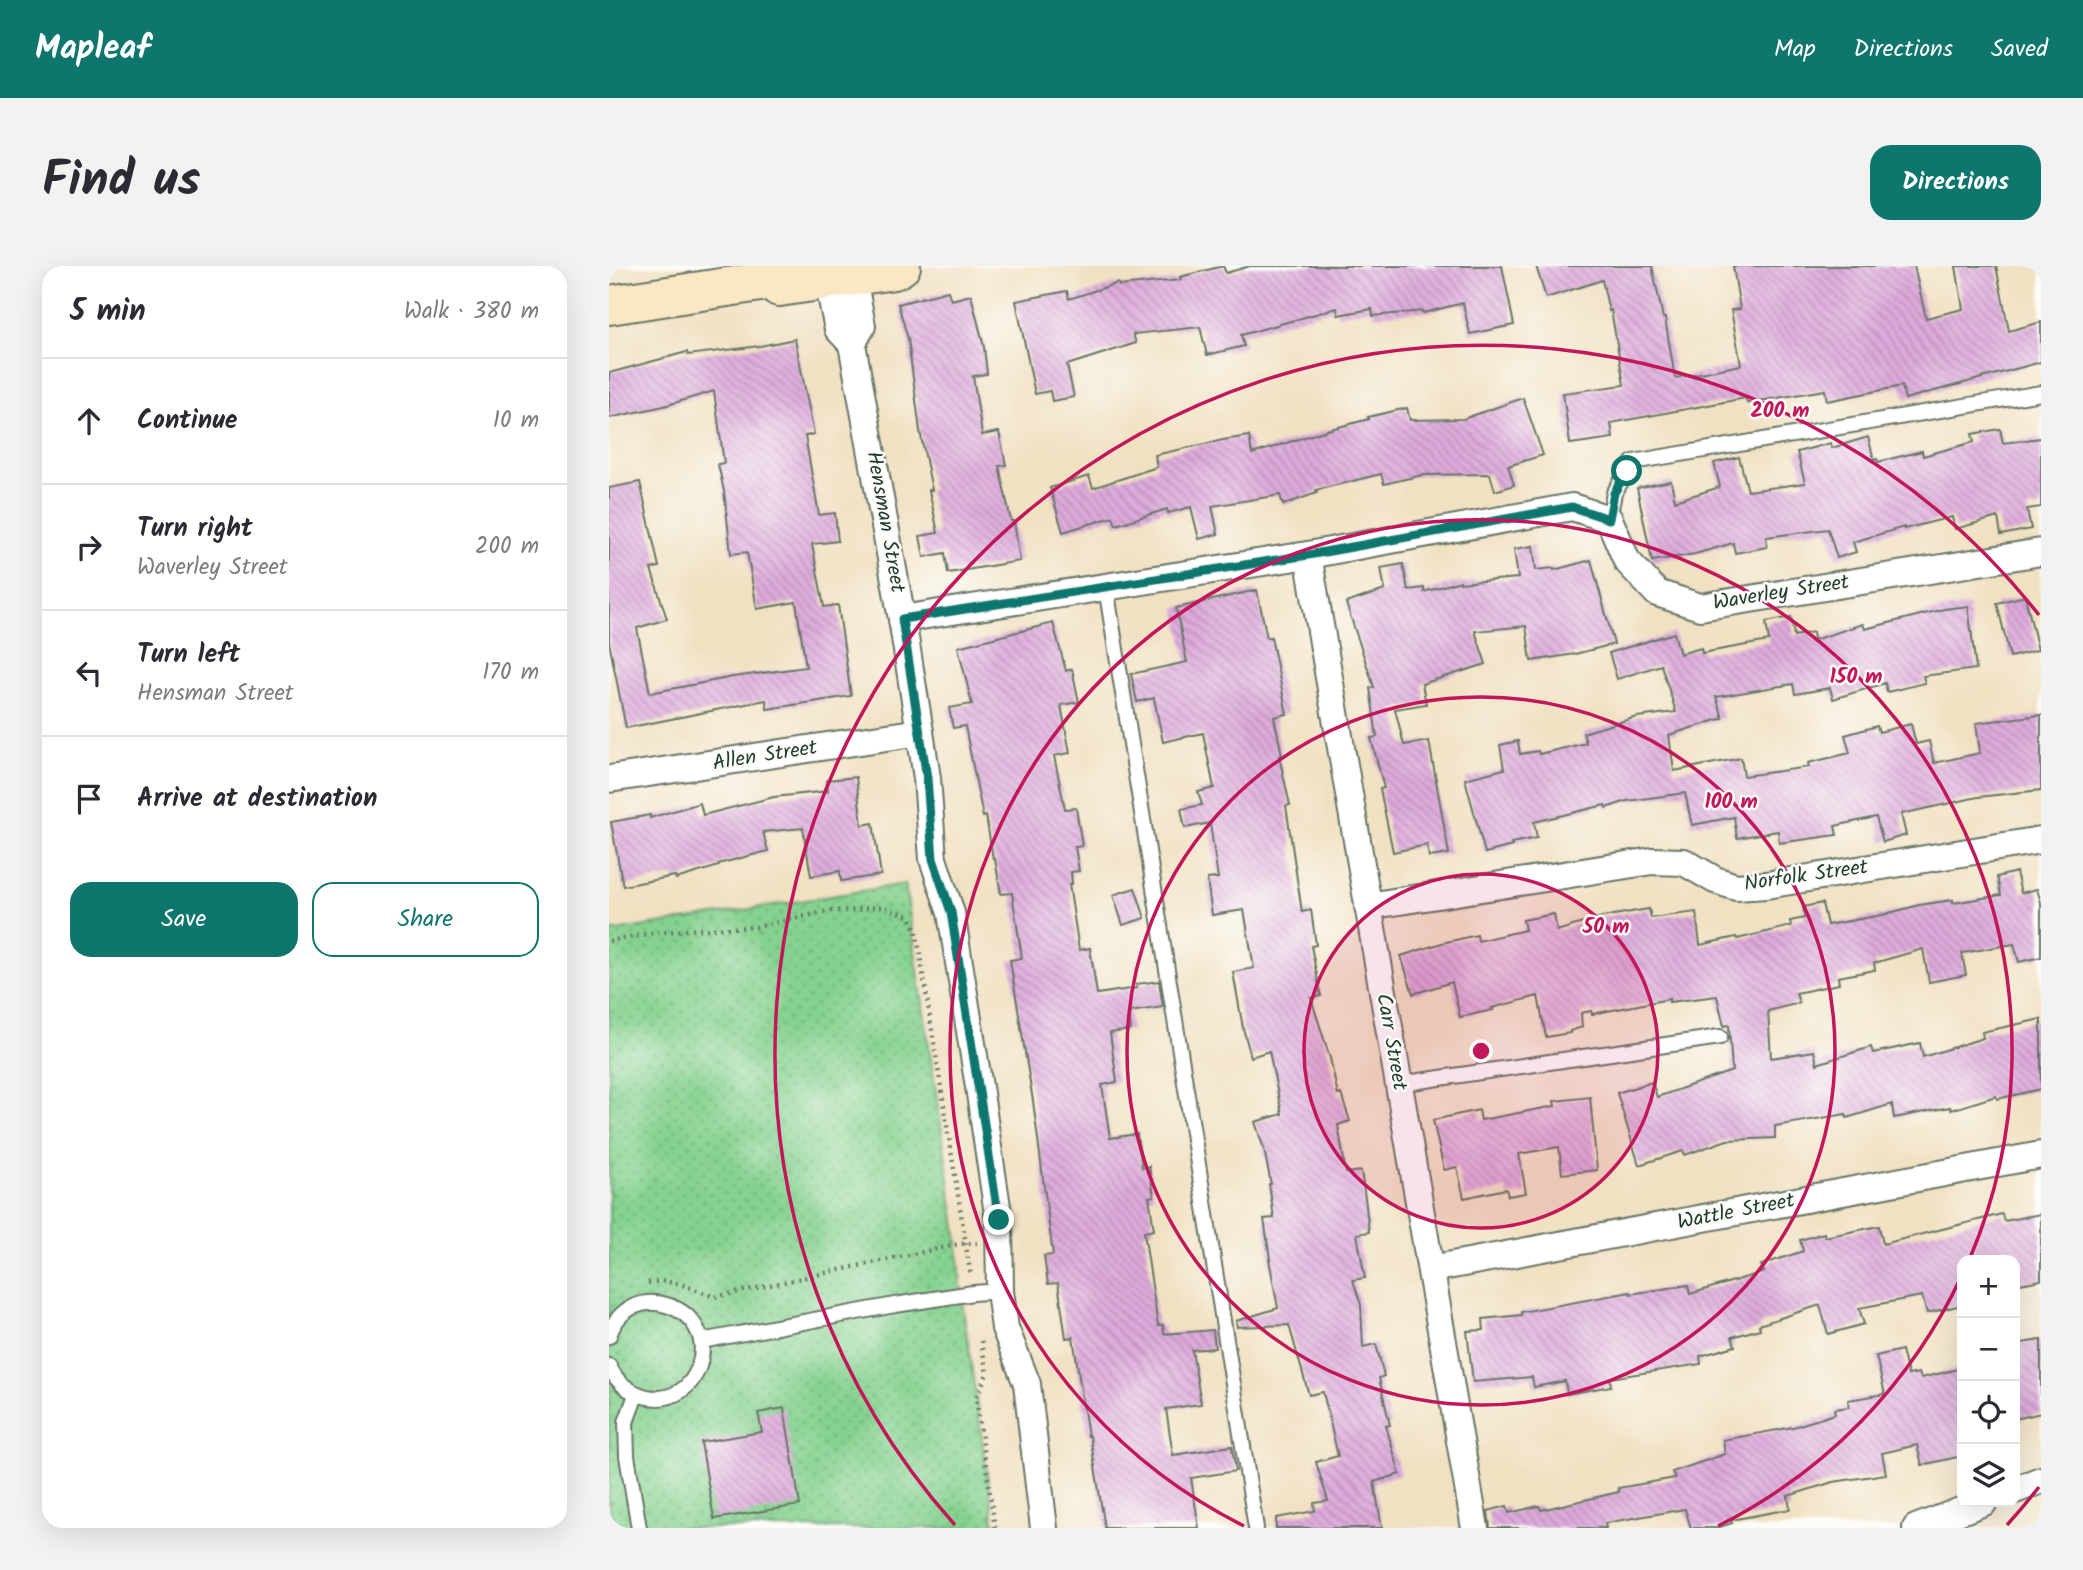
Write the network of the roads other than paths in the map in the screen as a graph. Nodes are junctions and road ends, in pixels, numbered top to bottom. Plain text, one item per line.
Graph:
1 (901, 266) edge
2 (833, 271) edge
3 (609, 305) edge
4 (2041, 393) edge
5 (1609, 519) junction
6 (2041, 552) edge
7 (1308, 555) junction
8 (1106, 587) junction
9 (902, 619) junction
10 (920, 732) junction
11 (609, 779) edge
12 (2041, 840) edge
13 (1368, 906) junction
14 (1720, 1037) dead end
15 (1399, 1084) junction
16 (2041, 1155) edge
17 (1431, 1269) junction
18 (1000, 1291) junction
19 (609, 1336) edge
20 (701, 1341) junction
21 (609, 1366) edge
22 (636, 1395) junction
23 (2041, 1480) edge
24 (2020, 1488) edge
25 (1971, 1507) edge
26 (639, 1528) edge
27 (1044, 1528) edge
28 (1256, 1528) edge
29 (1475, 1528) edge
30 (1916, 1528) edge

1 - 2 street
2 - 3 street
2 - 9 street, Hensman Street
4 - 5 lane
5 - 6 street, Waverley Street
5 - 7 street
7 - 8 street
7 - 13 street, Carr Street
8 - 9 street
8 - 28 lane
9 - 10 street, Hensman Street
10 - 11 street, Allen Street
10 - 18 street, Hensman Street
12 - 13 street, Norfolk Street
13 - 15 street, Carr Street
14 - 15 lane
15 - 17 street, Carr Street
16 - 17 street, Wattle Street
17 - 29 street, Carr Street
18 - 20 lane
18 - 27 street, Hensman Street
19 - 20 lane
20 - 22 lane
21 - 22 lane
22 - 26 lane
23 - 24 street
25 - 30 street

